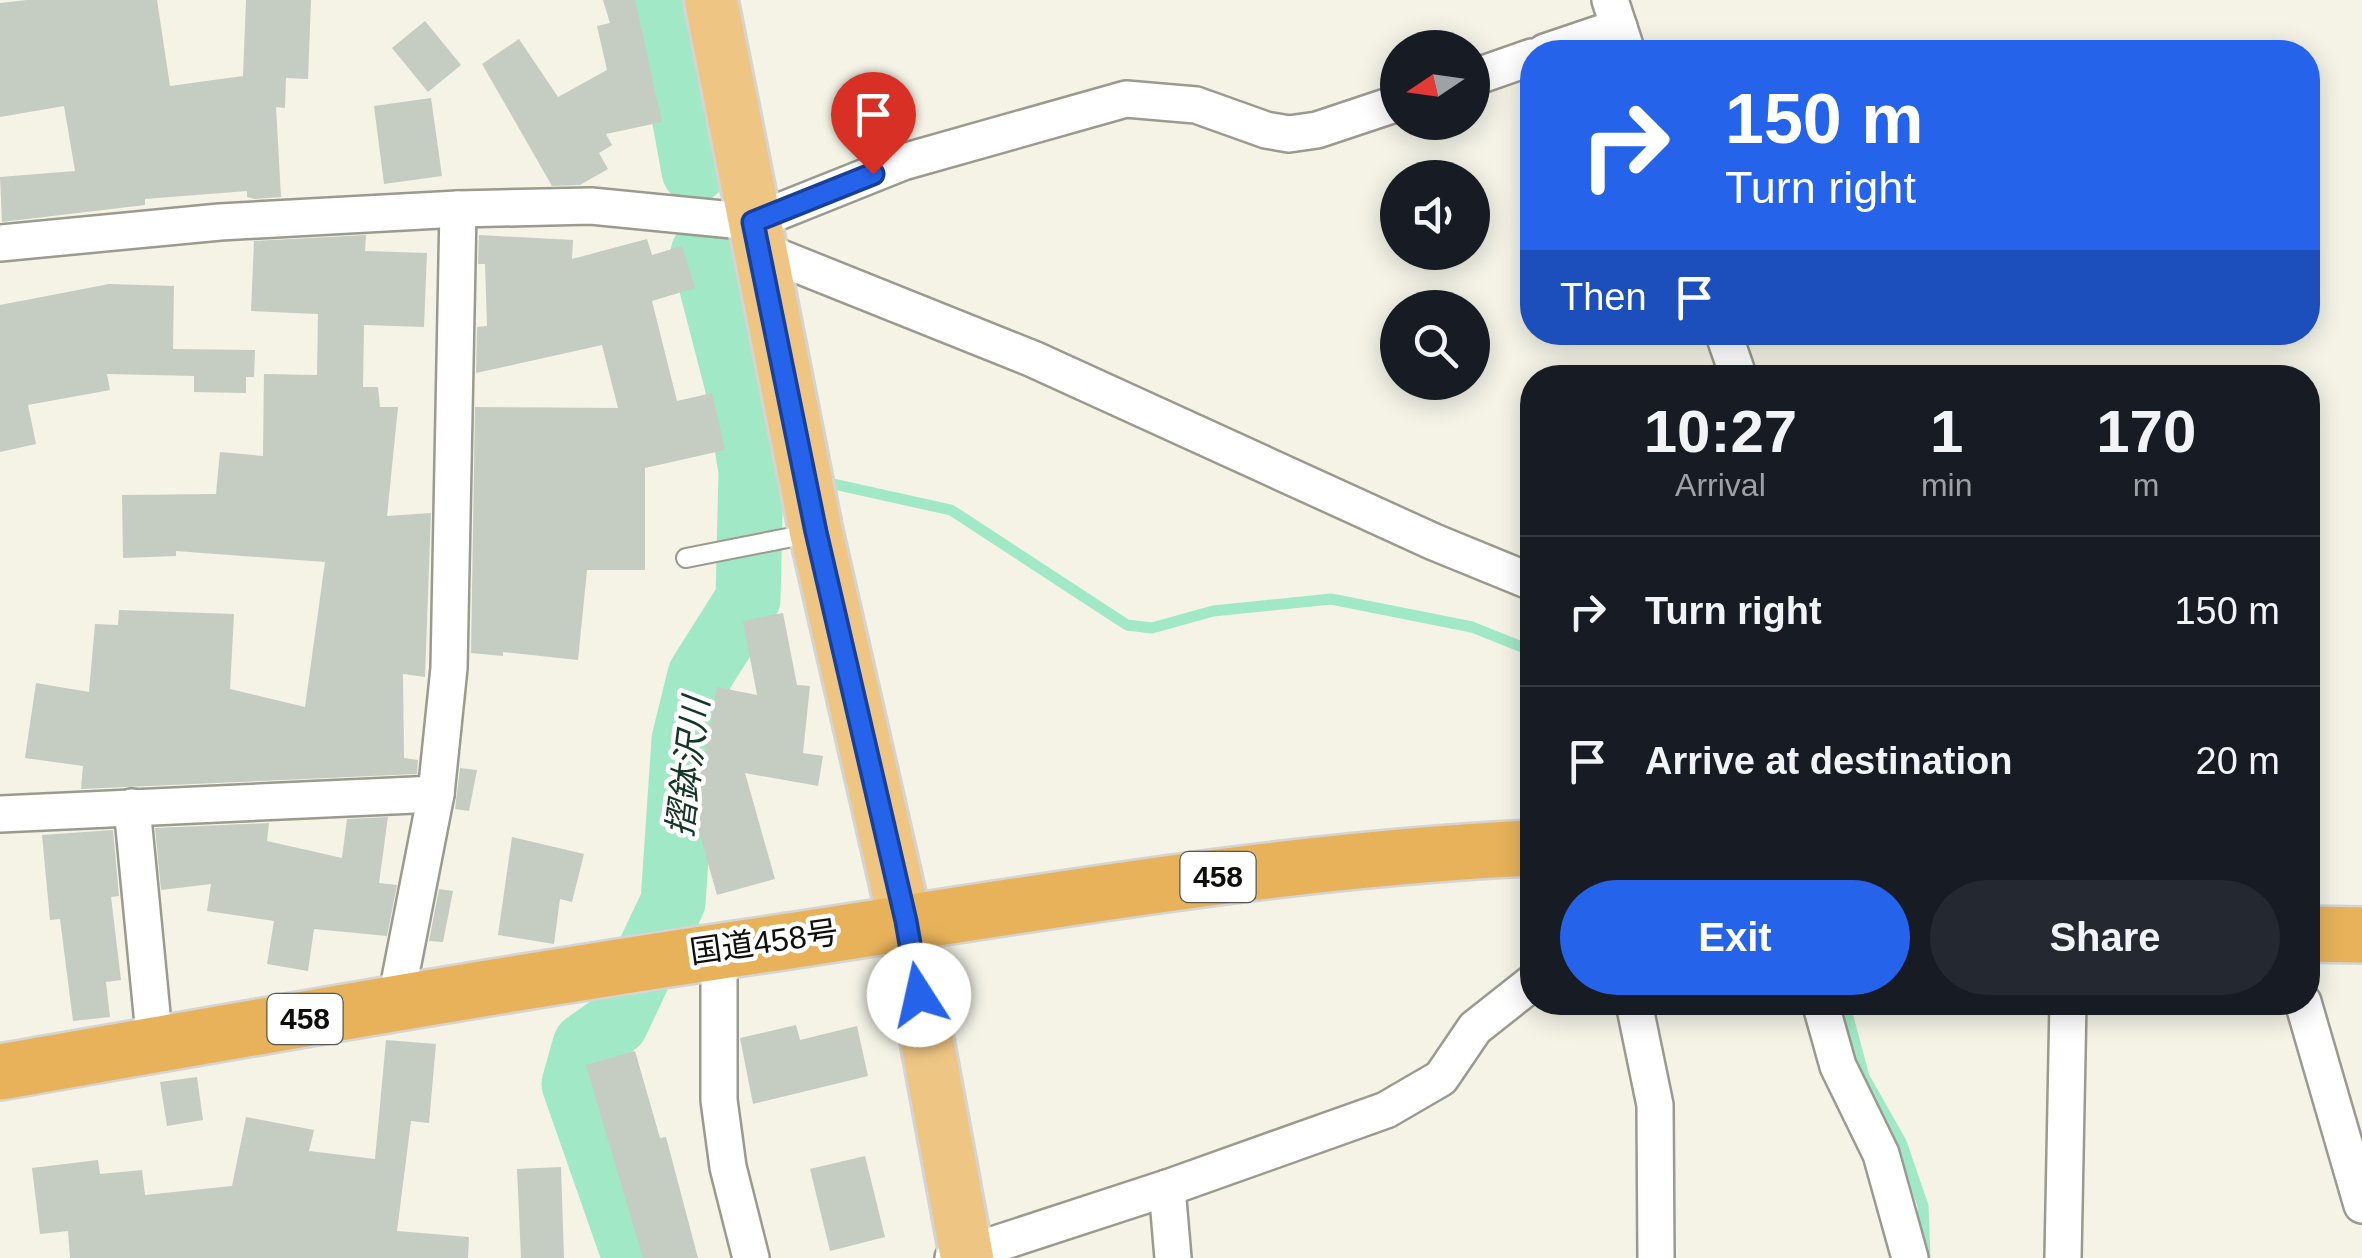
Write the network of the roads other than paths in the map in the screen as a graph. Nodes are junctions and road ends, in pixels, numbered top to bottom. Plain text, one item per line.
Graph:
1 (711, 0) edge
2 (1619, 26) edge
3 (1579, 40) edge
4 (1520, 61) edge
5 (1490, 72) edge
6 (1380, 109) edge
7 (458, 209) junction
8 (757, 236) junction
9 (0, 242) edge
10 (814, 532) junction
11 (686, 558) dead end
12 (1520, 577) edge
13 (436, 794) junction
14 (132, 807) junction
15 (0, 814) edge
16 (1520, 849) edge
17 (906, 921) junction
18 (2320, 934) edge
19 (2362, 936) edge
20 (700, 952) junction
21 (1520, 992) edge
22 (395, 1004) junction
23 (1637, 1015) edge
24 (1824, 1015) edge
25 (2068, 1015) edge
26 (2307, 1015) edge
27 (155, 1045) junction
28 (0, 1072) edge
29 (1167, 1188) junction
30 (2362, 1205) edge
31 (962, 1257) edge
32 (750, 1258) edge
33 (1173, 1258) edge
34 (1656, 1258) edge
35 (1910, 1258) edge
36 (2064, 1258) edge

1 - 8 main road
2 - 3 street
4 - 5 street
6 - 8 street
7 - 8 street
7 - 9 street
7 - 13 street
8 - 10 main road
8 - 12 street
10 - 11 lane
10 - 17 main road
13 - 14 street
13 - 22 street
14 - 15 street
14 - 27 street
16 - 17 highway, 国道458号 / 458
17 - 20 highway, 国道458号 / 458
17 - 31 main road
18 - 19 highway
20 - 22 highway, 国道458号 / 458
20 - 32 street
21 - 29 street
22 - 27 highway, 国道458号 / 458
23 - 34 street
24 - 35 street
25 - 36 street
26 - 30 street
27 - 28 highway, 国道458号 / 458
29 - 31 street
29 - 33 street

